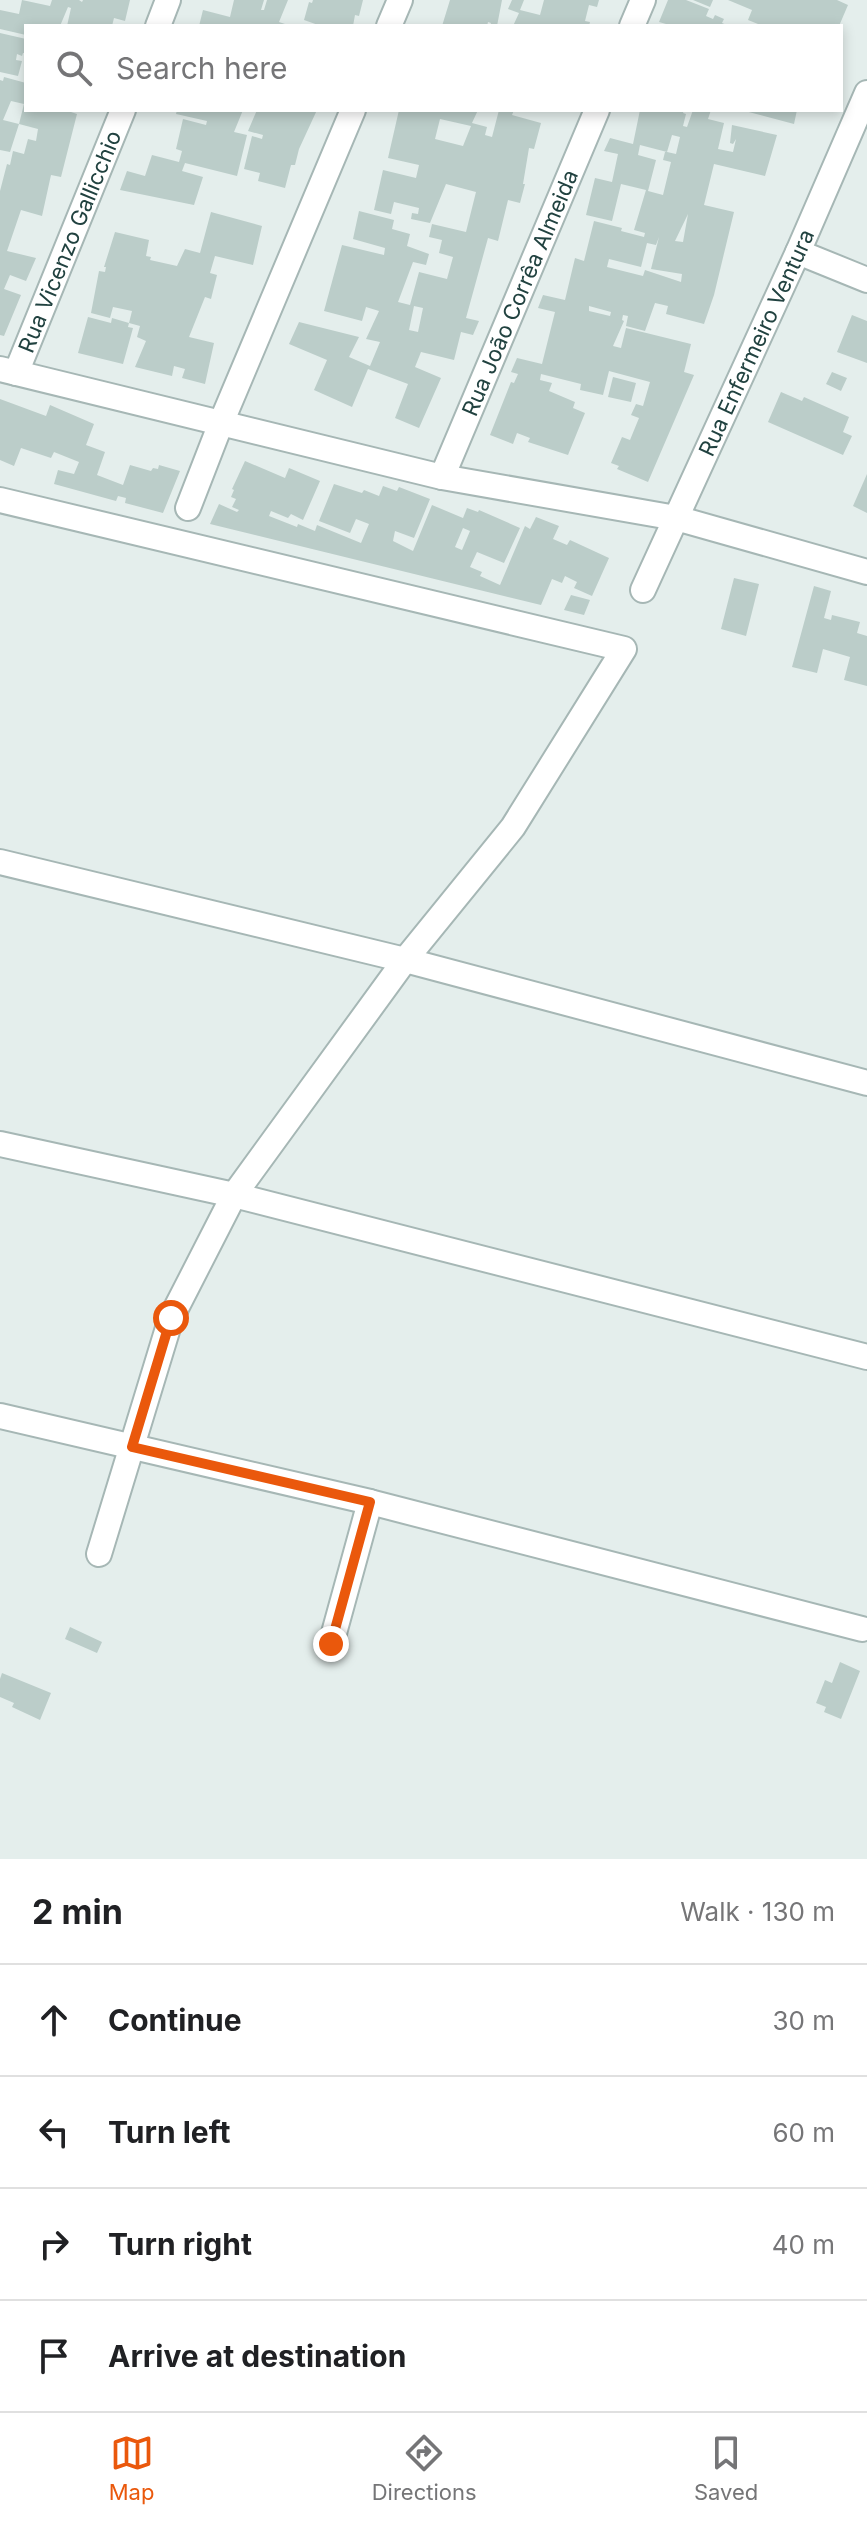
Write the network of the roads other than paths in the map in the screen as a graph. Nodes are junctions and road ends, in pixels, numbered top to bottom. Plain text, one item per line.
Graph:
1 (168, 0) edge
2 (400, 0) edge
3 (643, 0) edge
4 (159, 24) edge
5 (390, 24) edge
6 (633, 24) edge
7 (867, 93) edge
8 (122, 112) edge
9 (352, 112) edge
10 (596, 112) edge
11 (798, 252) junction
12 (867, 280) edge
13 (8, 371) edge
14 (221, 423) junction
15 (442, 477) junction
16 (0, 500) edge
17 (188, 508) dead end
18 (676, 518) junction
19 (867, 572) edge
20 (643, 590) dead end
21 (0, 862) edge
22 (405, 960) junction
23 (867, 1083) edge
24 (0, 1144) edge
25 (234, 1195) junction
26 (867, 1357) edge
27 (0, 1416) edge
28 (132, 1447) junction
29 (370, 1502) junction
30 (99, 1554) dead end
31 (862, 1629) dead end
32 (331, 1644) dead end

1 - 4 street
2 - 5 street
3 - 6 street
7 - 11 street, Rua Enfermeiro Ventura
8 - 13 street, Rua Vicenzo Gallicchio
9 - 14 street
10 - 15 street, Rua João Corrêa Almeida
11 - 12 street
11 - 18 street, Rua Enfermeiro Ventura
13 - 14 street
14 - 15 street
14 - 17 street
15 - 18 street
16 - 22 street
18 - 19 street
18 - 20 street, Rua Enfermeiro Ventura
21 - 22 street
22 - 23 street
22 - 25 street
24 - 25 street
25 - 26 street
25 - 28 street
27 - 28 street
28 - 29 street
28 - 30 street
29 - 31 street
29 - 32 street

